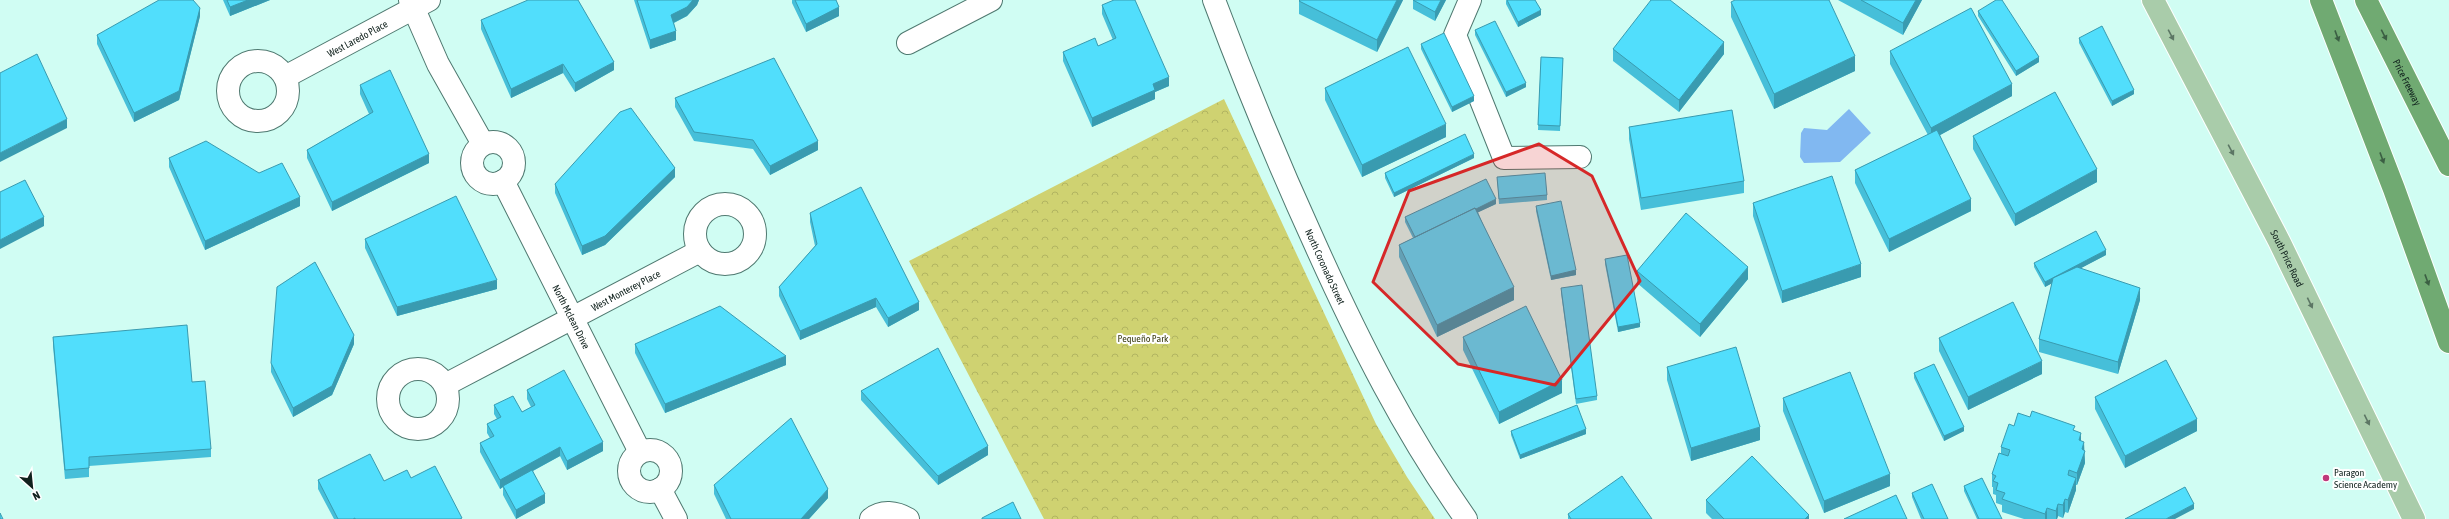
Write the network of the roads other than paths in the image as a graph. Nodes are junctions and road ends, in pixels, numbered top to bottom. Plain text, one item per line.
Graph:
1 (991, 0) edge
2 (1214, 0) edge
3 (1470, 0) edge
4 (2153, 0) edge
5 (2321, 0) edge
6 (2366, 0) edge
7 (417, 3) edge
8 (908, 43) dead end
9 (285, 77) dead end
10 (483, 144) junction
11 (1580, 157) dead end
12 (2449, 165) edge
13 (504, 181) junction
14 (700, 250) dead end
15 (572, 317) junction
16 (2449, 342) edge
17 (445, 385) dead end
18 (640, 452) junction
19 (660, 490) junction
20 (676, 519) edge
21 (871, 519) edge
22 (908, 519) edge
23 (1466, 519) edge
24 (2414, 519) edge

1 - 8 street
2 - 23 street, North Coronado Street
3 - 11 street
4 -> 24 main road, South Price Road
5 -> 16 highway
6 -> 12 highway, Price Freeway
7 - 9 street, West Laredo Place
7 - 10 street
10 - 13 street
10 - 13 street
13 - 15 street, North Mclean Drive
14 - 15 street, West Monterey Place
15 - 17 street, West Monterey Place
15 - 18 street, North Mclean Drive
18 - 19 street
18 - 19 street
19 - 20 street
21 - 22 street

